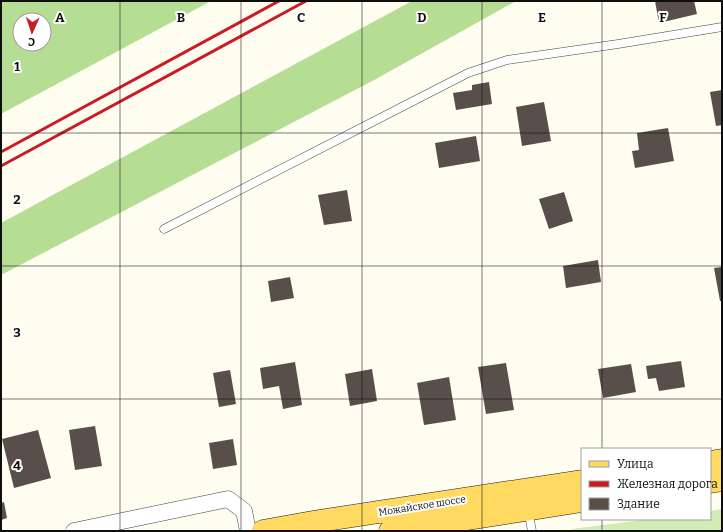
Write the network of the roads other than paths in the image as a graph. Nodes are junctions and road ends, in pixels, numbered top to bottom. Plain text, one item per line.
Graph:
1 (722, 27) edge
2 (164, 229) dead end
3 (722, 460) edge
4 (711, 462) edge
5 (722, 480) edge
6 (581, 481) edge
7 (711, 482) edge
8 (581, 502) edge
9 (528, 510) junction
10 (74, 531) edge
11 (248, 531) edge
12 (263, 531) edge
13 (390, 531) edge
14 (532, 531) edge

1 - 2 lane
3 - 4 main road
5 - 7 main road
6 - 12 main road, Можайское шоссе
8 - 9 main road, Можайское шоссе
9 - 13 main road, Можайское шоссе
9 - 14 lane
10 - 11 street

